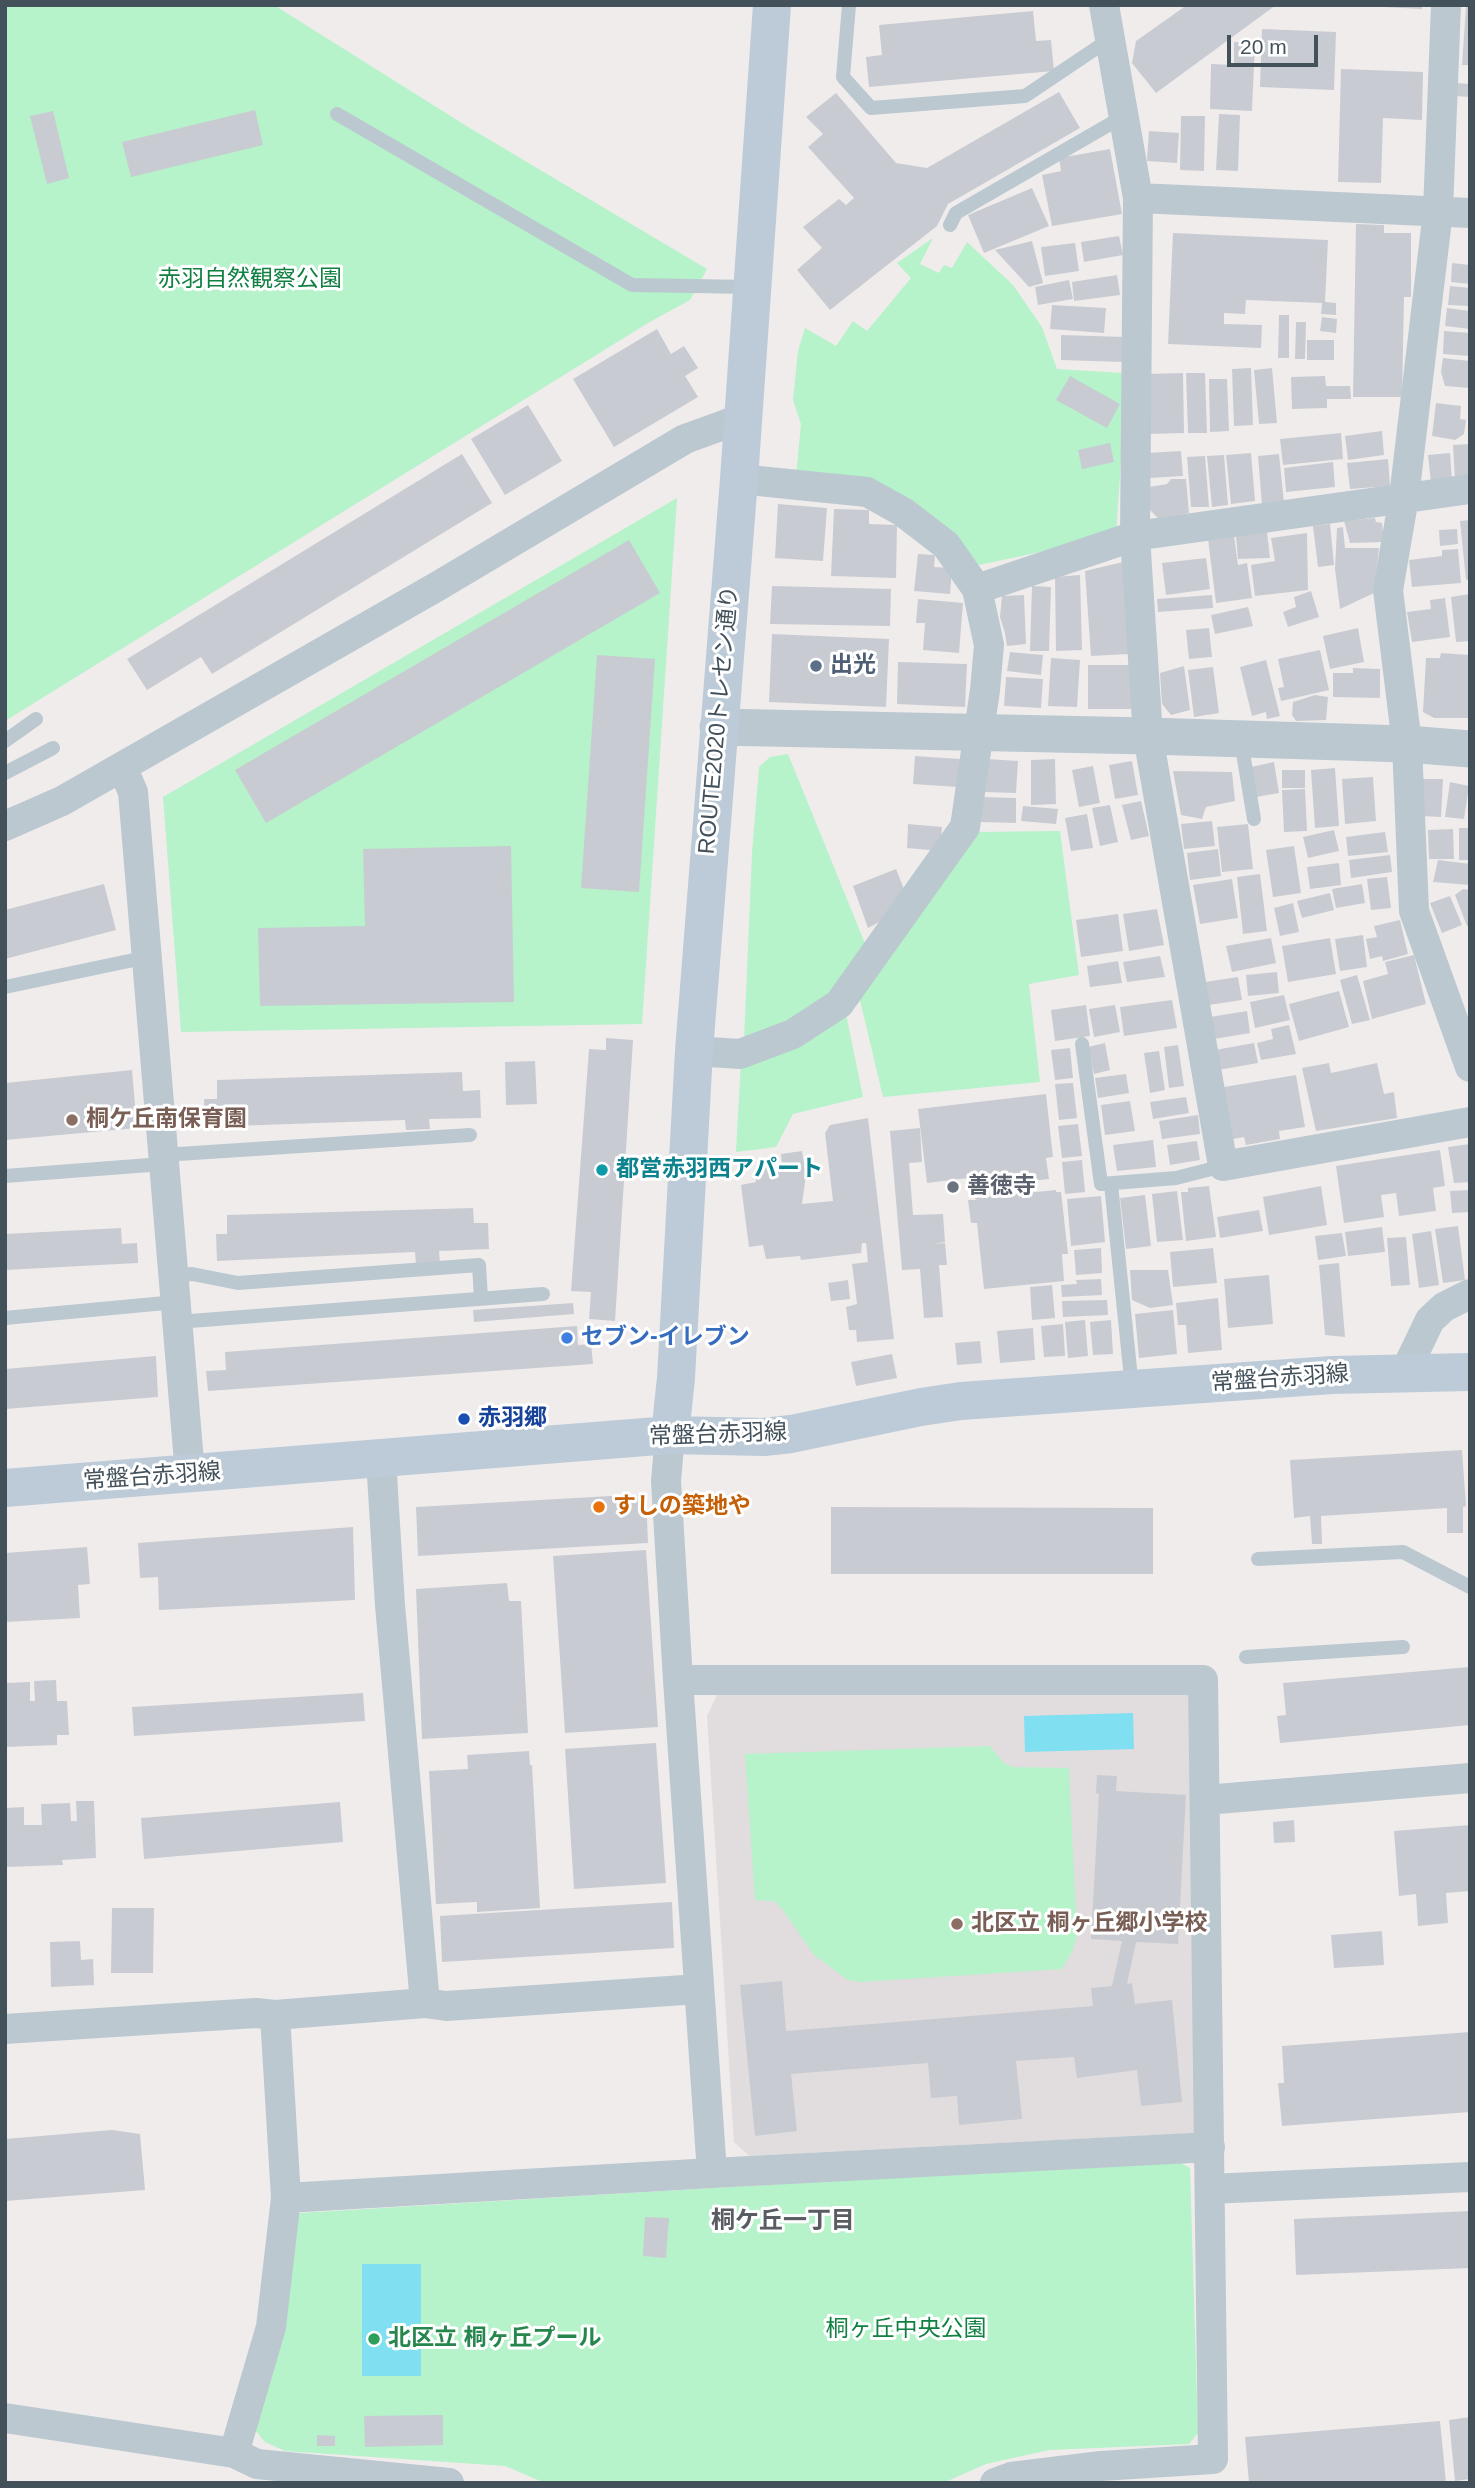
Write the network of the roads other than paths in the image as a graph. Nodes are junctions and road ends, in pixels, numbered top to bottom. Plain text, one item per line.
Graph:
1 (772, 5) edge
2 (849, 5) edge
3 (1104, 5) edge
4 (1446, 5) edge
5 (1110, 39) junction
6 (337, 114) dead end
7 (1124, 116) junction
8 (1138, 198) junction
9 (1438, 211) junction
10 (1470, 213) edge
11 (950, 225) dead end
12 (752, 288) junction
13 (743, 418) junction
14 (739, 480) junction
15 (1470, 489) edge
16 (1404, 497) junction
17 (1135, 536) junction
18 (977, 589) junction
19 (36, 719) dead end
20 (718, 727) junction
21 (979, 731) junction
22 (1148, 736) junction
23 (1241, 739) junction
24 (5, 741) edge
25 (1407, 744) junction
26 (53, 748) dead end
27 (1470, 749) edge
28 (122, 767) junction
29 (5, 774) edge
30 (1254, 819) dead end
31 (5, 826) edge
32 (148, 957) junction
33 (5, 987) edge
34 (1082, 1044) dead end
35 (694, 1051) junction
36 (1470, 1068) edge
37 (1470, 1122) edge
38 (470, 1135) dead end
39 (163, 1160) junction
40 (1223, 1166) junction
41 (5, 1176) edge
42 (1111, 1184) junction
43 (543, 1294) dead end
44 (1470, 1294) edge
45 (481, 1298) junction
46 (176, 1300) junction
47 (5, 1318) edge
48 (1405, 1372) junction
49 (1470, 1372) edge
50 (1132, 1389) junction
51 (670, 1435) junction
52 (381, 1459) junction
53 (190, 1474) junction
54 (5, 1488) edge
55 (1258, 1559) dead end
56 (1470, 1587) edge
57 (1403, 1647) dead end
58 (1247, 1657) dead end
59 (678, 1680) junction
60 (1470, 1778) edge
61 (1205, 1800) junction
62 (699, 1989) junction
63 (425, 2003) junction
64 (275, 2015) junction
65 (5, 2029) edge
66 (1210, 2147) junction
67 (712, 2173) junction
68 (1470, 2177) edge
69 (1210, 2189) junction
70 (286, 2198) junction
71 (5, 2418) edge
72 (234, 2453) junction
73 (449, 2483) edge
74 (995, 2483) edge

1 - 12 main road, ROUTE2020トレセン通り
2 - 5 lane
3 - 5 street
4 - 9 street
5 - 7 street
6 - 12 lane
7 - 8 street
7 - 11 lane
8 - 9 street
8 - 17 street
9 - 10 street
9 - 16 street
12 - 13 main road, ROUTE2020トレセン通り
13 - 14 main road, ROUTE2020トレセン通り
13 - 28 street
14 - 18 street
14 - 20 main road, ROUTE2020トレセン通り
15 - 16 street
16 - 17 street
16 - 25 street
17 - 18 street
17 - 22 street
18 - 21 street
19 - 24 lane
20 - 21 street
20 - 35 main road, ROUTE2020トレセン通り
21 - 22 street
21 - 35 street
22 - 23 street
22 - 40 street
23 - 25 street
23 - 30 lane
25 - 27 street
25 - 36 street
26 - 29 lane
28 - 31 street
28 - 32 street
32 - 33 lane
32 - 39 street
34 - 42 lane
35 - 51 main road, ROUTE2020トレセン通り
37 - 40 street
38 - 39 lane
39 - 41 lane
39 - 46 street
40 - 42 lane
42 - 50 lane
43 - 45 lane
44 - 48 street
45 - 46 lane
45 - 46 lane
46 - 47 lane
46 - 53 street
48 - 49 main road, 常盤台赤羽線
48 - 50 main road, 常盤台赤羽線
50 - 51 main road, 常盤台赤羽線
51 - 52 main road, 常盤台赤羽線
51 - 59 street
52 - 53 main road, 常盤台赤羽線
52 - 63 street
53 - 54 main road, 常盤台赤羽線
55 - 56 lane
57 - 58 lane
59 - 61 street
59 - 62 street
60 - 61 street
61 - 66 street
62 - 63 street
62 - 67 street
63 - 64 street
64 - 65 street
64 - 70 street
66 - 67 street
66 - 69 street
67 - 70 street
68 - 69 street
69 - 74 street
70 - 72 street
71 - 72 street
72 - 73 street

